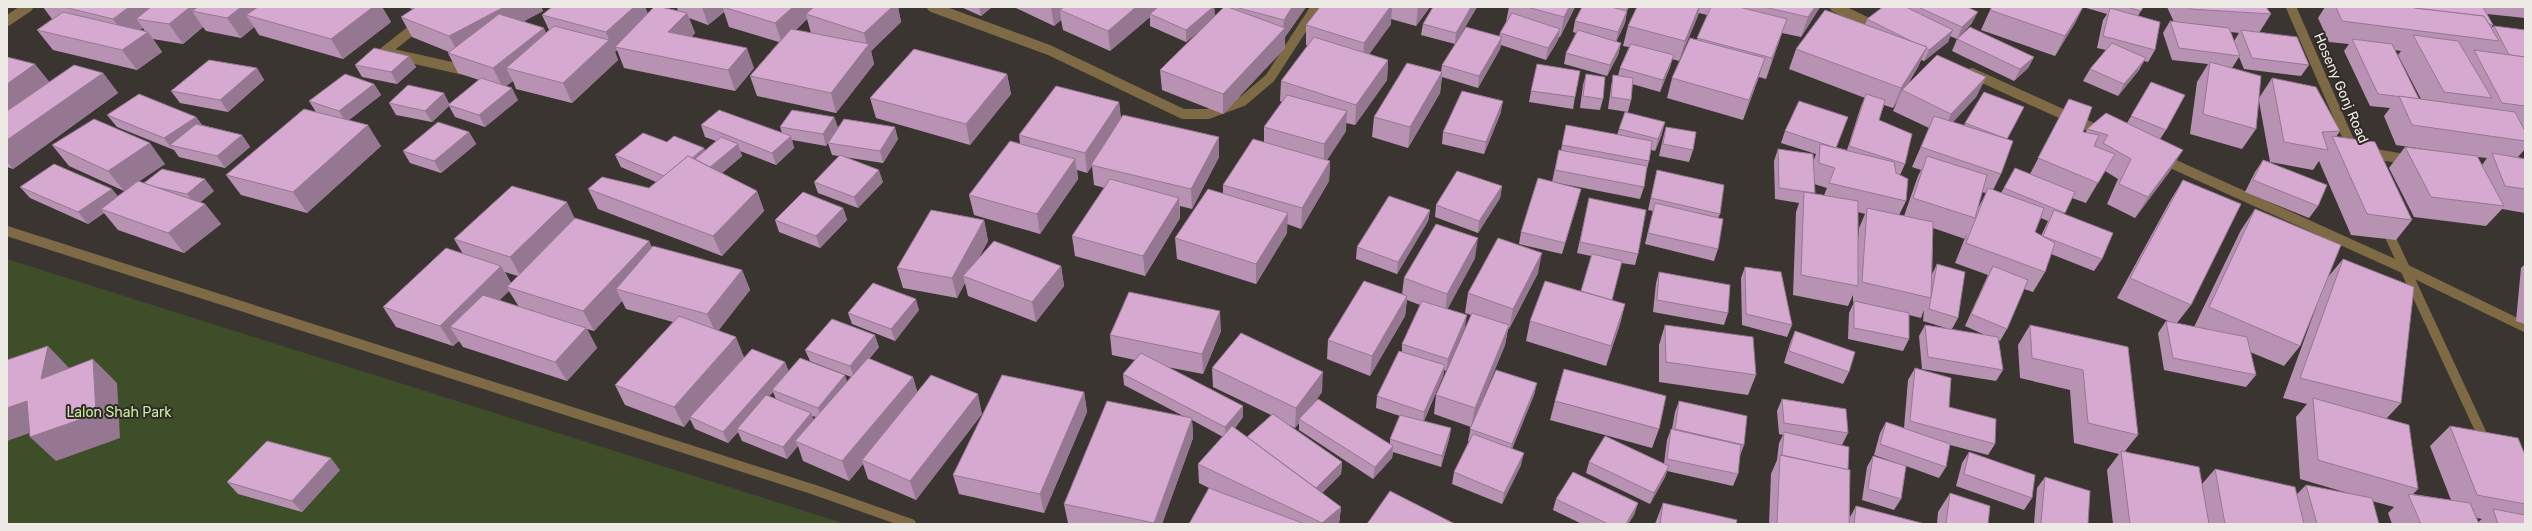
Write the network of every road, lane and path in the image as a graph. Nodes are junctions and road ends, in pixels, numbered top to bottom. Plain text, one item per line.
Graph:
1 (28, 7) edge
2 (440, 7) edge
3 (932, 7) edge
4 (1316, 7) edge
5 (1835, 7) edge
6 (2291, 7) edge
7 (7, 21) edge
8 (1891, 34) edge
9 (1961, 67) edge
10 (475, 72) edge
11 (2112, 136) edge
12 (2156, 156) edge
13 (2423, 162) edge
14 (2381, 217) edge
15 (7, 230) edge
16 (2403, 268) junction
17 (2525, 327) edge
18 (2490, 453) edge
19 (910, 524) edge

1 - 7 street
2 - 10 street
3 - 4 street
5 - 8 street
6 - 13 street, Hoseny Gonj Road
9 - 11 street
12 - 16 street
14 - 16 street
15 - 19 street
16 - 17 street
16 - 18 street

